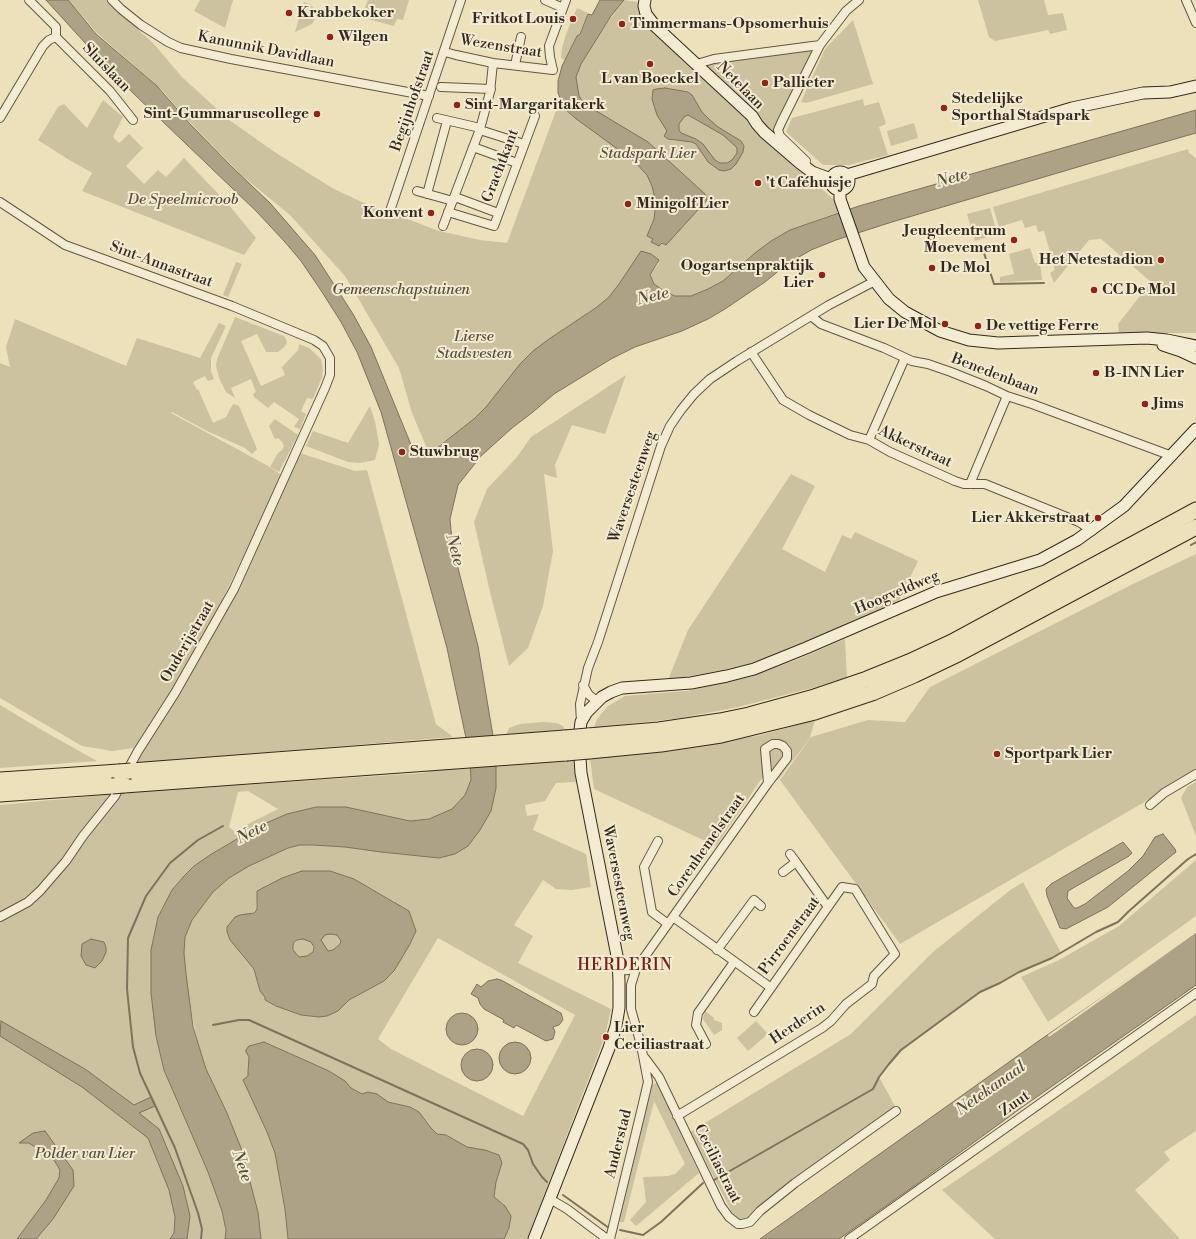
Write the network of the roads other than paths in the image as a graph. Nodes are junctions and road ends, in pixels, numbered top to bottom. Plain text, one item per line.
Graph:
1 (29, 0) edge
2 (112, 0) edge
3 (461, 0) edge
4 (545, 0) edge
5 (645, 0) edge
6 (859, 0) edge
7 (1186, 0) edge
8 (564, 4) edge
9 (1196, 23) edge
10 (56, 37) junction
11 (520, 37) dead end
12 (820, 45) junction
13 (445, 52) junction
14 (493, 63) junction
15 (697, 64) junction
16 (515, 65) junction
17 (1196, 86) edge
18 (441, 87) dead end
19 (491, 89) junction
20 (429, 96) junction
21 (535, 116) dead end
22 (0, 118) edge
23 (437, 118) dead end
24 (133, 120) dead end
25 (447, 121) junction
26 (480, 129) junction
27 (524, 144) junction
28 (473, 147) junction
29 (517, 163) junction
30 (848, 175) junction
31 (832, 177) junction
32 (840, 190) junction
33 (417, 191) dead end
34 (427, 194) junction
35 (454, 199) junction
36 (0, 202) edge
37 (390, 211) dead end
38 (448, 212) junction
39 (498, 213) junction
40 (443, 226) dead end
41 (875, 281) junction
42 (811, 316) junction
43 (1122, 340) junction
44 (318, 343) joint
45 (1196, 346) edge
46 (751, 352) junction
47 (905, 358) junction
48 (1196, 358) edge
49 (1007, 396) junction
50 (1196, 429) edge
51 (869, 440) junction
52 (1172, 456) junction
53 (970, 484) junction
54 (1196, 510) edge
55 (1196, 527) edge
56 (1092, 530) junction
57 (583, 686) junction
58 (597, 701) junction
59 (581, 722) junction
60 (589, 743) junction
61 (1196, 774) edge
62 (122, 778) junction
63 (0, 780) edge
64 (768, 783) dead end
65 (0, 794) edge
66 (1150, 805) dead end
67 (658, 841) dead end
68 (790, 854) dead end
69 (796, 862) junction
70 (783, 872) dead end
71 (854, 889) joint
72 (762, 906) dead end
73 (828, 906) junction
74 (0, 917) edge
75 (670, 921) junction
76 (718, 950) junction
77 (734, 962) junction
78 (636, 970) junction
79 (619, 971) junction
80 (770, 987) junction
81 (1196, 993) edge
82 (754, 1012) dead end
83 (635, 1023) joint
84 (706, 1044) dead end
85 (644, 1055) junction
86 (896, 1111) dead end
87 (677, 1116) junction
88 (550, 1199) junction
89 (534, 1239) edge
90 (608, 1239) edge
91 (849, 1239) edge

1 - 10 street, Sluislaan
2 - 20 street, Kanunnik Davidlaan
3 - 13 street, Begijnhofstraat
4 - 8 street
5 - 15 main road, Netelaan
6 - 12 street
7 - 9 street
8 - 16 street, Wezenstraat
10 - 22 street
10 - 24 street, Sluislaan
11 - 16 street
12 - 15 street
12 - 31 street, Netelaan
13 - 14 street, Wezenstraat
13 - 20 street, Begijnhofstraat
14 - 16 street, Wezenstraat
14 - 19 street
15 - 31 main road, Netelaan
17 - 30 main road
18 - 19 street
19 - 26 street
20 - 37 street, Begijnhofstraat
21 - 27 street, Grachtkant
23 - 25 street
25 - 26 street
25 - 34 street
26 - 27 street
26 - 28 street
27 - 29 street, Grachtkant
28 - 29 street
28 - 35 street
29 - 39 street, Grachtkant
30 - 31 main road, Netelaan
30 - 32 main road
31 - 32 main road, Netelaan
32 - 41 main road
33 - 34 street
34 - 35 street
35 - 38 street
35 - 39 street
36 - 44 street, Sint-Annastraat
38 - 39 street, Grachtkant
38 - 40 street
41 - 42 street, Waversesteenweg
41 - 43 main road
42 - 46 street, Waversesteenweg
42 - 47 street, Benedenbaan
43 - 45 main road
43 - 48 main road
44 - 74 street, Ouderijstraat
46 - 51 street, Akkerstraat
46 - 57 street, Waversesteenweg
47 - 49 street, Benedenbaan
47 - 51 street
49 - 52 street, Benedenbaan
49 - 53 street
50 - 52 main road, Hoogveldweg
51 - 53 street, Akkerstraat
52 - 56 main road, Hoogveldweg
53 - 56 street, Akkerstraat
54 - 60 highway
55 - 60 highway
56 - 58 main road, Hoogveldweg
57 - 58 street
57 - 59 street, Waversesteenweg
58 - 59 main road, Hoogveldweg
59 - 79 main road, Waversesteenweg
60 - 62 highway, bridge
61 - 66 street
62 - 63 highway
62 - 65 highway
64 - 75 street, Corenhemelstraat
67 - 75 street, Corenhemelstraat
68 - 69 street
69 - 70 street
69 - 73 street
71 - 73 street, Pirroenstraat
71 - 87 street, Herderin
72 - 76 street
73 - 80 street, Pirroenstraat
75 - 76 street
75 - 78 street, Corenhemelstraat
76 - 77 street
77 - 80 street
77 - 84 street
78 - 79 street
78 - 83 street, Corenhemelstraat
79 - 88 main road, Waversesteenweg
80 - 82 street, Pirroenstraat
81 - 91 street, Zuut
83 - 85 street, Ceciliastraat
85 - 87 street, Ceciliastraat
85 - 90 street, Anderstad
86 - 87 street, Ceciliastraat
88 - 89 main road, Waversesteenweg
88 - 90 street

